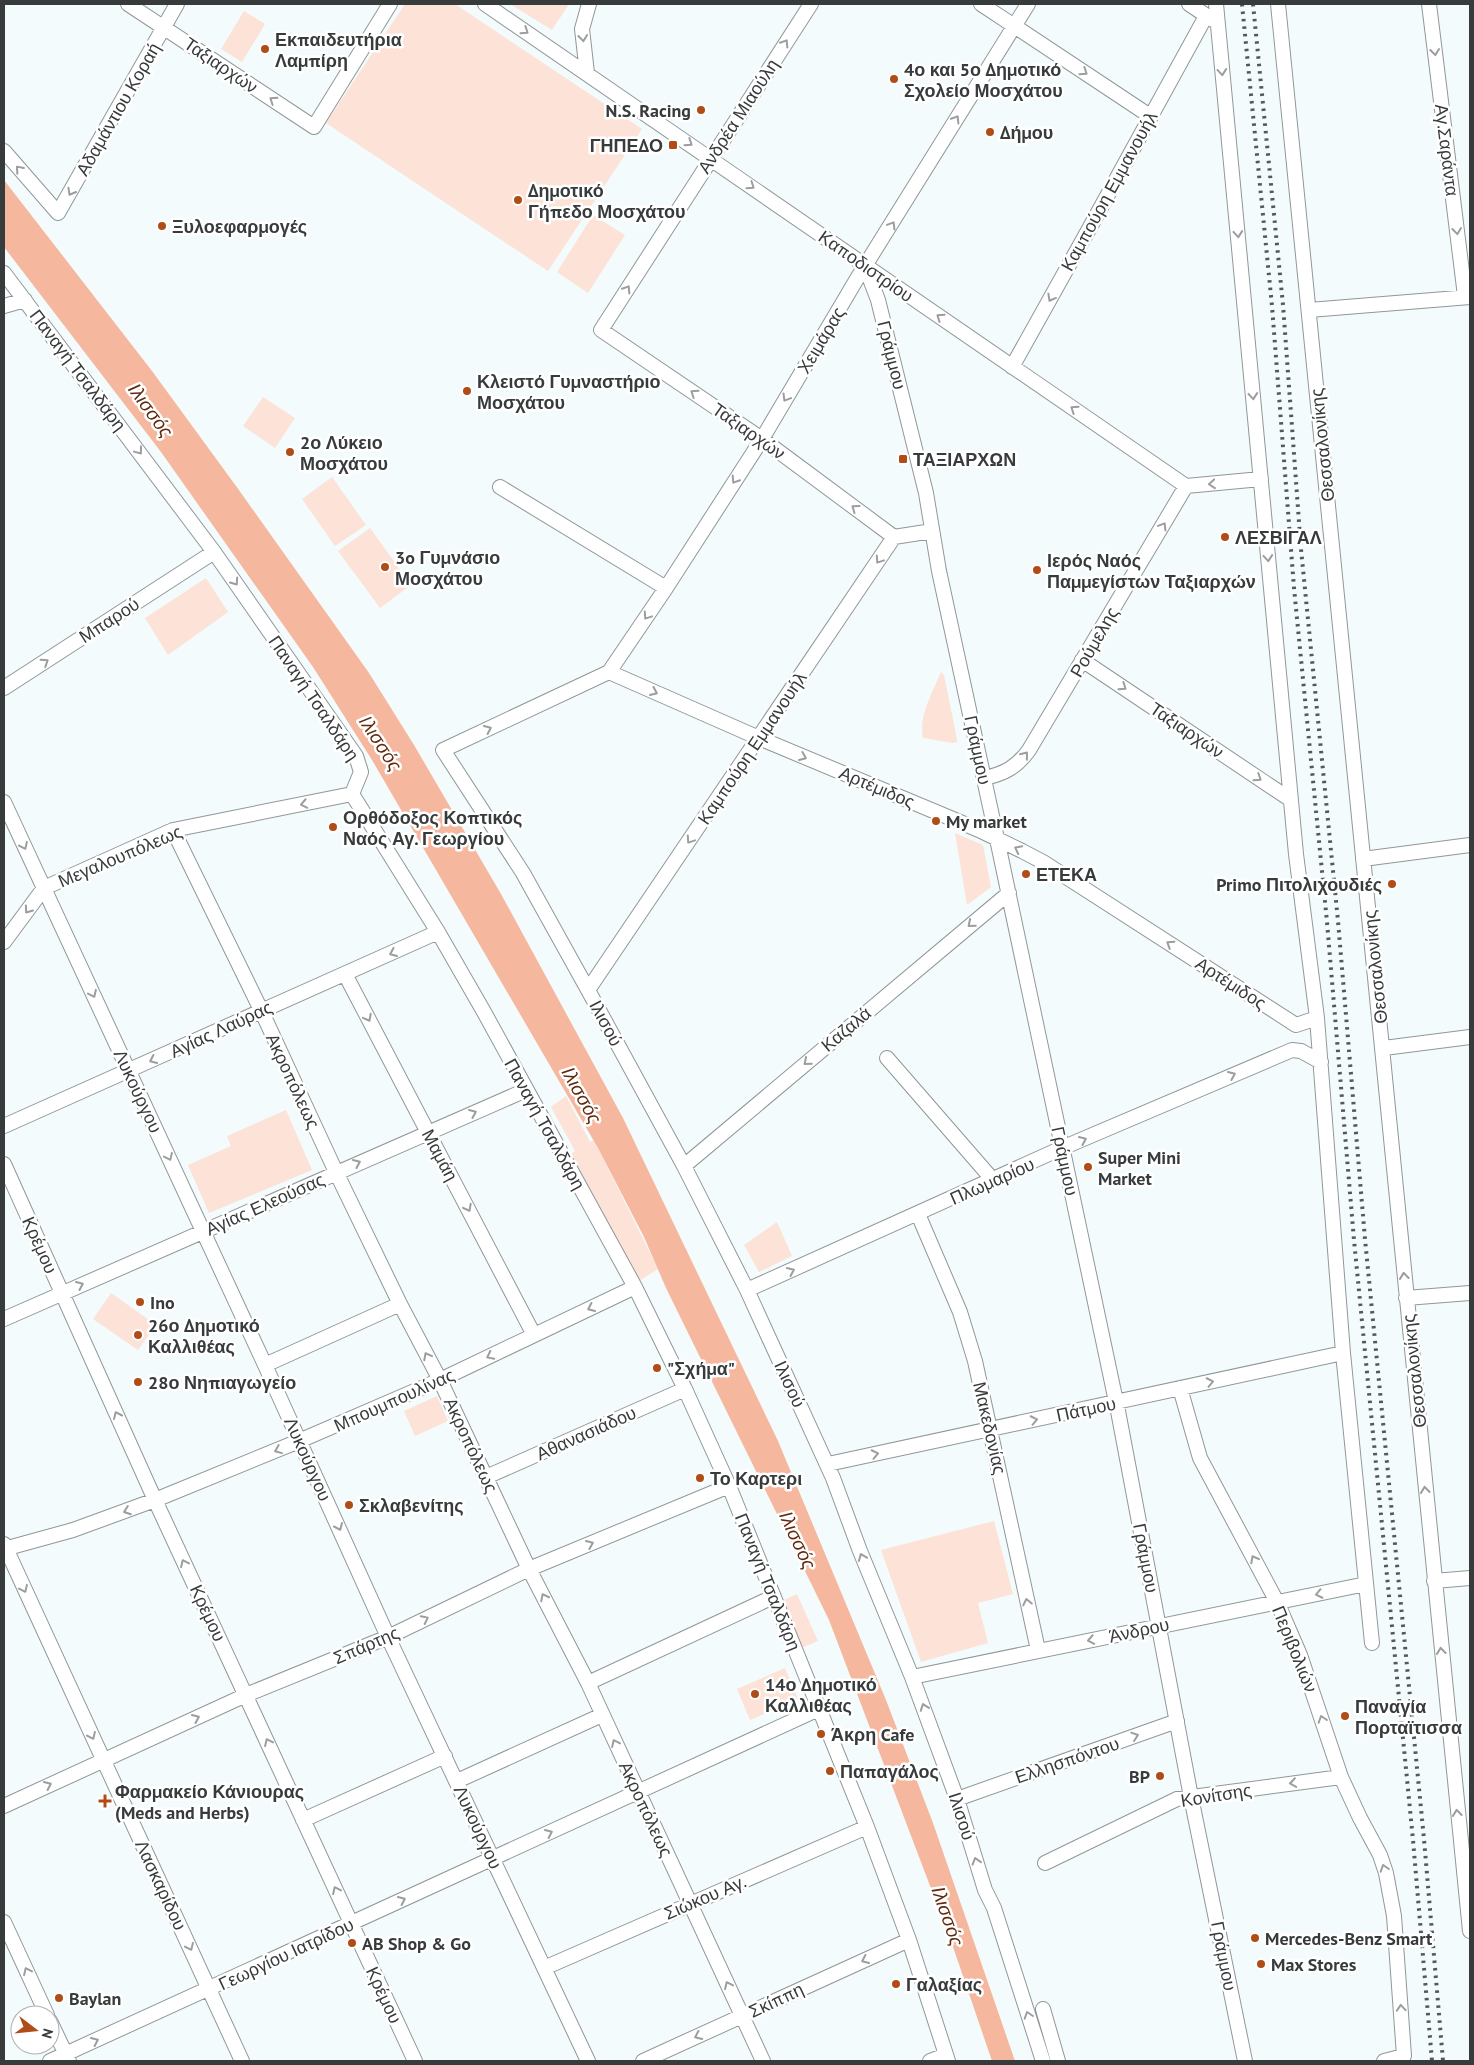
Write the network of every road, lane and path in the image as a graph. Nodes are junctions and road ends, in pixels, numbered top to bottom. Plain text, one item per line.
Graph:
1 (128, 4) edge
2 (177, 4) edge
3 (390, 4) edge
4 (485, 4) edge
5 (589, 4) edge
6 (811, 4) edge
7 (981, 4) edge
8 (1028, 4) edge
9 (1189, 4) edge
10 (1216, 4) edge
11 (1278, 4) edge
12 (1429, 4) edge
13 (1212, 20) junction
14 (1014, 26) junction
15 (164, 27) junction
16 (586, 73) junction
17 (1150, 116) junction
18 (4, 151) edge
19 (711, 158) junction
20 (866, 266) junction
21 (4, 273) edge
22 (1468, 297) edge
23 (26, 300) junction
24 (4, 306) edge
25 (1309, 310) junction
26 (601, 330) joint
27 (1012, 367) junction
28 (762, 439) junction
29 (1261, 479) junction
30 (1186, 486) junction
31 (500, 487) dead end
32 (932, 531) junction
33 (894, 537) junction
34 (214, 552) junction
35 (666, 588) junction
36 (1082, 660) junction
37 (609, 672) junction
38 (4, 688) edge
39 (759, 738) junction
40 (984, 778) junction
41 (352, 794) junction
42 (1291, 800) junction
43 (4, 802) edge
44 (173, 830) junction
45 (997, 839) junction
46 (1470, 845) edge
47 (1363, 859) junction
48 (44, 888) junction
49 (1009, 893) junction
50 (438, 932) junction
51 (4, 942) edge
52 (345, 974) junction
53 (588, 990) junction
54 (261, 1010) junction
55 (1317, 1018) junction
56 (1470, 1037) edge
57 (1384, 1048) junction
58 (887, 1058) dead end
59 (1321, 1062) junction
60 (129, 1071) junction
61 (526, 1090) junction
62 (4, 1126) edge
63 (428, 1132) junction
64 (1062, 1148) junction
65 (4, 1164) edge
66 (684, 1166) junction
67 (336, 1172) junction
68 (992, 1180) junction
69 (918, 1214) junction
70 (203, 1231) junction
71 (635, 1287) junction
72 (746, 1290) junction
73 (62, 1293) junction
74 (1470, 1293) edge
75 (1406, 1298) junction
76 (400, 1304) junction
77 (4, 1319) edge
78 (534, 1335) junction
79 (1343, 1353) junction
80 (265, 1365) junction
81 (440, 1380) junction
82 (1180, 1388) junction
83 (685, 1389) junction
84 (1116, 1402) junction
85 (990, 1429) junction
86 (299, 1441) junction
87 (828, 1464) junction
88 (486, 1476) junction
89 (729, 1486) junction
90 (155, 1500) junction
91 (4, 1548) edge
92 (529, 1569) junction
93 (1470, 1578) edge
94 (1434, 1581) junction
95 (1366, 1584) junction
96 (773, 1597) junction
97 (1277, 1602) junction
98 (1159, 1626) junction
99 (388, 1637) junction
100 (1372, 1643) dead end
101 (1038, 1650) junction
102 (912, 1677) junction
103 (588, 1684) junction
104 (246, 1695) junction
105 (821, 1708) junction
106 (602, 1715) junction
107 (1177, 1721) junction
108 (445, 1756) junction
109 (103, 1760) junction
110 (1341, 1777) junction
111 (457, 1781) junction
112 (638, 1792) junction
113 (1191, 1797) junction
114 (957, 1799) junction
115 (4, 1806) edge
116 (303, 1820) junction
117 (867, 1827) junction
118 (1465, 1838) edge
119 (493, 1858) junction
120 (1045, 1863) dead end
121 (690, 1903) junction
122 (4, 1922) edge
123 (351, 1923) junction
124 (1470, 1931) edge
125 (909, 1940) junction
126 (544, 1968) junction
127 (209, 1989) junction
128 (42, 2005) edge
129 (1043, 2009) dead end
130 (743, 2016) junction
131 (60, 2043) edge
132 (67, 2058) edge
133 (947, 2058) edge
134 (50, 2061) edge
135 (242, 2061) edge
136 (415, 2061) edge
137 (588, 2061) edge
138 (643, 2061) edge
139 (763, 2061) edge
140 (930, 2061) edge
141 (1043, 2061) edge
142 (1058, 2061) edge
143 (1245, 2061) edge
144 (1384, 2061) edge

1 - 15 street, Ταξιαρχών
2 - 15 street, Αδαμάντιου Κοραή
3 -> 15 street, Ταξιαρχών
4 -> 16 street, Καποδιστρίου
5 -> 16 street
19 -> 6 street, Ανδρέα Μιαούλη
7 - 14 street
8 - 14 street, Χειμάρας
9 - 13 street
10 - 13 street
11 - 25 street, Θεσσαλονίκης
12 -> 22 street, Αγ.Σαράντα
13 - 17 street, Καμπούρη Εμμανουήλ
13 -> 29 street
14 -> 17 street
20 -> 14 street, Χειμάρας
15 -> 18 street, Αδαμάντιου Κοραή
16 -> 19 street, Καποδιστρίου
17 -> 27 street, Καμπούρη Εμμανουήλ
19 -> 20 street, Καποδιστρίου
26 -> 19 street, Ανδρέα Μιαούλη
27 -> 20 street, Καποδιστρίου
20 -> 28 street, Χειμάρας
20 - 32 street, Γράμμου
21 - 23 street, Παναγή Τσαλδάρη
22 - 25 street
23 - 24 street
23 -> 34 street, Παναγή Τσαλδάρη
25 - 47 street, Θεσσαλονίκης
28 -> 26 street, Ταξιαρχών
30 -> 27 street, Καποδιστρίου
33 -> 28 street, Ταξιαρχών
28 -> 35 street, Χειμάρας
29 -> 30 street
29 -> 42 street
36 -> 30 street, Ρούμελης
31 - 35 street
32 - 33 street
32 - 40 street, Γράμμου
33 -> 39 street, Καμπούρη Εμμανουήλ
38 -> 34 street, Μπαρού
34 -> 41 street, Παναγή Τσαλδάρη
35 -> 37 street, Χειμάρας
40 -> 36 street, Ρούμελης
36 -> 42 street, Ταξιαρχών
37 -> 39 street, Αρτέμιδος
53 -> 37 street, Ιλισού
39 -> 45 street, Αρτέμιδος
39 -> 53 street, Καμπούρη Εμμανουήλ
40 - 45 street, Γράμμου
41 -> 44 street, Μεγαλουπόλεως
41 - 50 street, Παναγή Τσαλδάρη
42 - 55 street
43 -> 48 street, Λυκούργου
44 - 48 street, Μεγαλουπόλεως
44 - 54 street, Ακροπόλεως
45 - 49 street, Γράμμου
55 -> 45 street, Αρτέμιδος
46 - 47 street
47 - 57 street, Θεσσαλονίκης
48 -> 51 street, Μεγαλουπόλεως
48 -> 60 street, Λυκούργου
49 - 64 street, Γράμμου
49 -> 66 street, Καζαλά
50 -> 52 street, Αγίας Λαύρας
50 - 61 street, Παναγή Τσαλδάρη
52 - 54 street, Αγίας Λαύρας
52 -> 63 street, Μαμάη
53 - 66 street, Ιλισού
54 -> 60 street, Αγίας Λαύρας
54 - 67 street, Ακροπόλεως
55 - 59 street
56 - 57 street
75 -> 57 street, Θεσσαλονίκης
58 - 68 street
64 -> 59 street, Πλωμαρίου
59 - 79 street
60 - 62 street, Αγίας Λαύρας
60 -> 70 street, Λυκούργου
63 -> 61 street, Αγίας Ελεούσας
61 - 71 street, Παναγή Τσαλδάρη
67 -> 63 street, Αγίας Ελεούσας
63 -> 78 street, Μαμάη
64 - 68 street, Πλωμαρίου
64 - 84 street, Γράμμου
65 - 73 street, Κρέμου
66 - 72 street, Ιλισού
67 - 70 street, Αγίας Ελεούσας
67 - 76 street, Ακροπόλεως
68 - 69 street, Πλωμαρίου
72 -> 69 street, Πλωμαρίου
69 - 85 street, Μακεδονίας
73 -> 70 street, Αγίας Ελεούσας
70 - 80 street, Λυκούργου
71 -> 78 street, Μπουμπουλίνας
71 - 83 street, Παναγή Τσαλδάρη
72 - 87 street, Ιλισού
73 - 77 street, Αγίας Ελεούσας
90 -> 73 street, Κρέμου
74 - 75 street
94 -> 75 street, Θεσσαλονίκης
76 - 80 street
81 -> 76 street, Ακροπόλεως
78 -> 81 street, Μπουμπουλίνας
82 -> 79 street, Πάτμου
79 - 95 street
80 - 86 street, Λυκούργου
81 - 86 street, Μπουμπουλίνας
81 - 88 street, Ακροπόλεως
82 - 84 street, Πάτμου
97 -> 82 street, Περιβολιών
83 - 88 street, Αθανασιάδου
83 - 89 street, Παναγή Τσαλδάρη
85 -> 84 street, Πάτμου
84 - 98 street, Γράμμου
87 -> 85 street, Πάτμου
101 -> 85 street, Μακεδονίας
86 -> 90 street, Μπουμπουλίνας
86 -> 99 street, Λυκούργου
102 -> 87 street, Ιλισού
88 - 92 street, Ακροπόλεως
92 -> 89 street, Σπάρτης
89 - 96 street, Παναγή Τσαλδάρη
90 -> 91 street, Μπουμπουλίνας
104 -> 90 street, Κρέμου
91 -> 109 street, Λασκαρίδου
99 -> 92 street, Σπάρτης
103 -> 92 street, Ακροπόλεως
93 - 94 street
118 -> 94 street, Θεσσαλονίκης
95 -> 97 street, Άνδρου
95 - 100 street
96 - 103 street
96 - 105 street, Παναγή Τσαλδάρη
97 - 98 street, Άνδρου
110 -> 97 street, Περιβολιών
98 -> 101 street, Άνδρου
98 - 107 street, Γράμμου
99 - 104 street, Σπάρτης
99 - 108 street, Λυκούργου
101 - 102 street, Άνδρου
114 -> 102 street, Ιλισού
103 - 106 street, Ακροπόλεως
109 -> 104 street, Σπάρτης
116 -> 104 street, Κρέμου
105 - 112 street, Γεωργίου Ιατρίδου
105 - 117 street, Παναγή Τσαλδάρη
106 - 111 street
112 -> 106 street, Ακροπόλεως
107 - 113 street, Γράμμου
114 -> 107 street, Ελλησπόντου
108 - 111 street, Λυκούργου
108 - 116 street
115 -> 109 street, Σπάρτης
109 -> 127 street, Λασκαρίδου
110 -> 113 street, Κονίτσης
144 -> 110 street, Περιβολιών
111 - 119 street, Λυκούργου
119 -> 112 street, Γεωργίου Ιατρίδου
112 - 121 street, Ακροπόλεως
113 - 120 street, Κονίτσης
113 - 143 street, Γράμμου
141 -> 114 street, Ιλισού
123 -> 116 street, Κρέμου
117 - 121 street, Σιώκου Αγ.
117 - 125 street, Παναγή Τσαλδάρη
118 - 124 street, Θεσσαλονίκης
123 -> 119 street, Γεωργίου Ιατρίδου
119 - 126 street, Λυκούργου
121 - 126 street, Σιώκου Αγ.
130 -> 121 street, Ακροπόλεως
128 -> 122 street
123 - 127 street, Γεωργίου Ιατρίδου
123 - 136 street, Κρέμου
125 -> 130 street, Σκίππη
125 - 133 street, Παναγή Τσαλδάρη
126 - 137 street, Λυκούργου
132 -> 127 street, Γεωργίου Ιατρίδου
127 - 135 street, Λασκαρίδου
129 - 142 street
130 -> 138 street, Σκίππη
130 - 139 street, Ακροπόλεως
131 - 132 street
132 - 134 street, Γεωργίου Ιατρίδου
133 - 140 street

